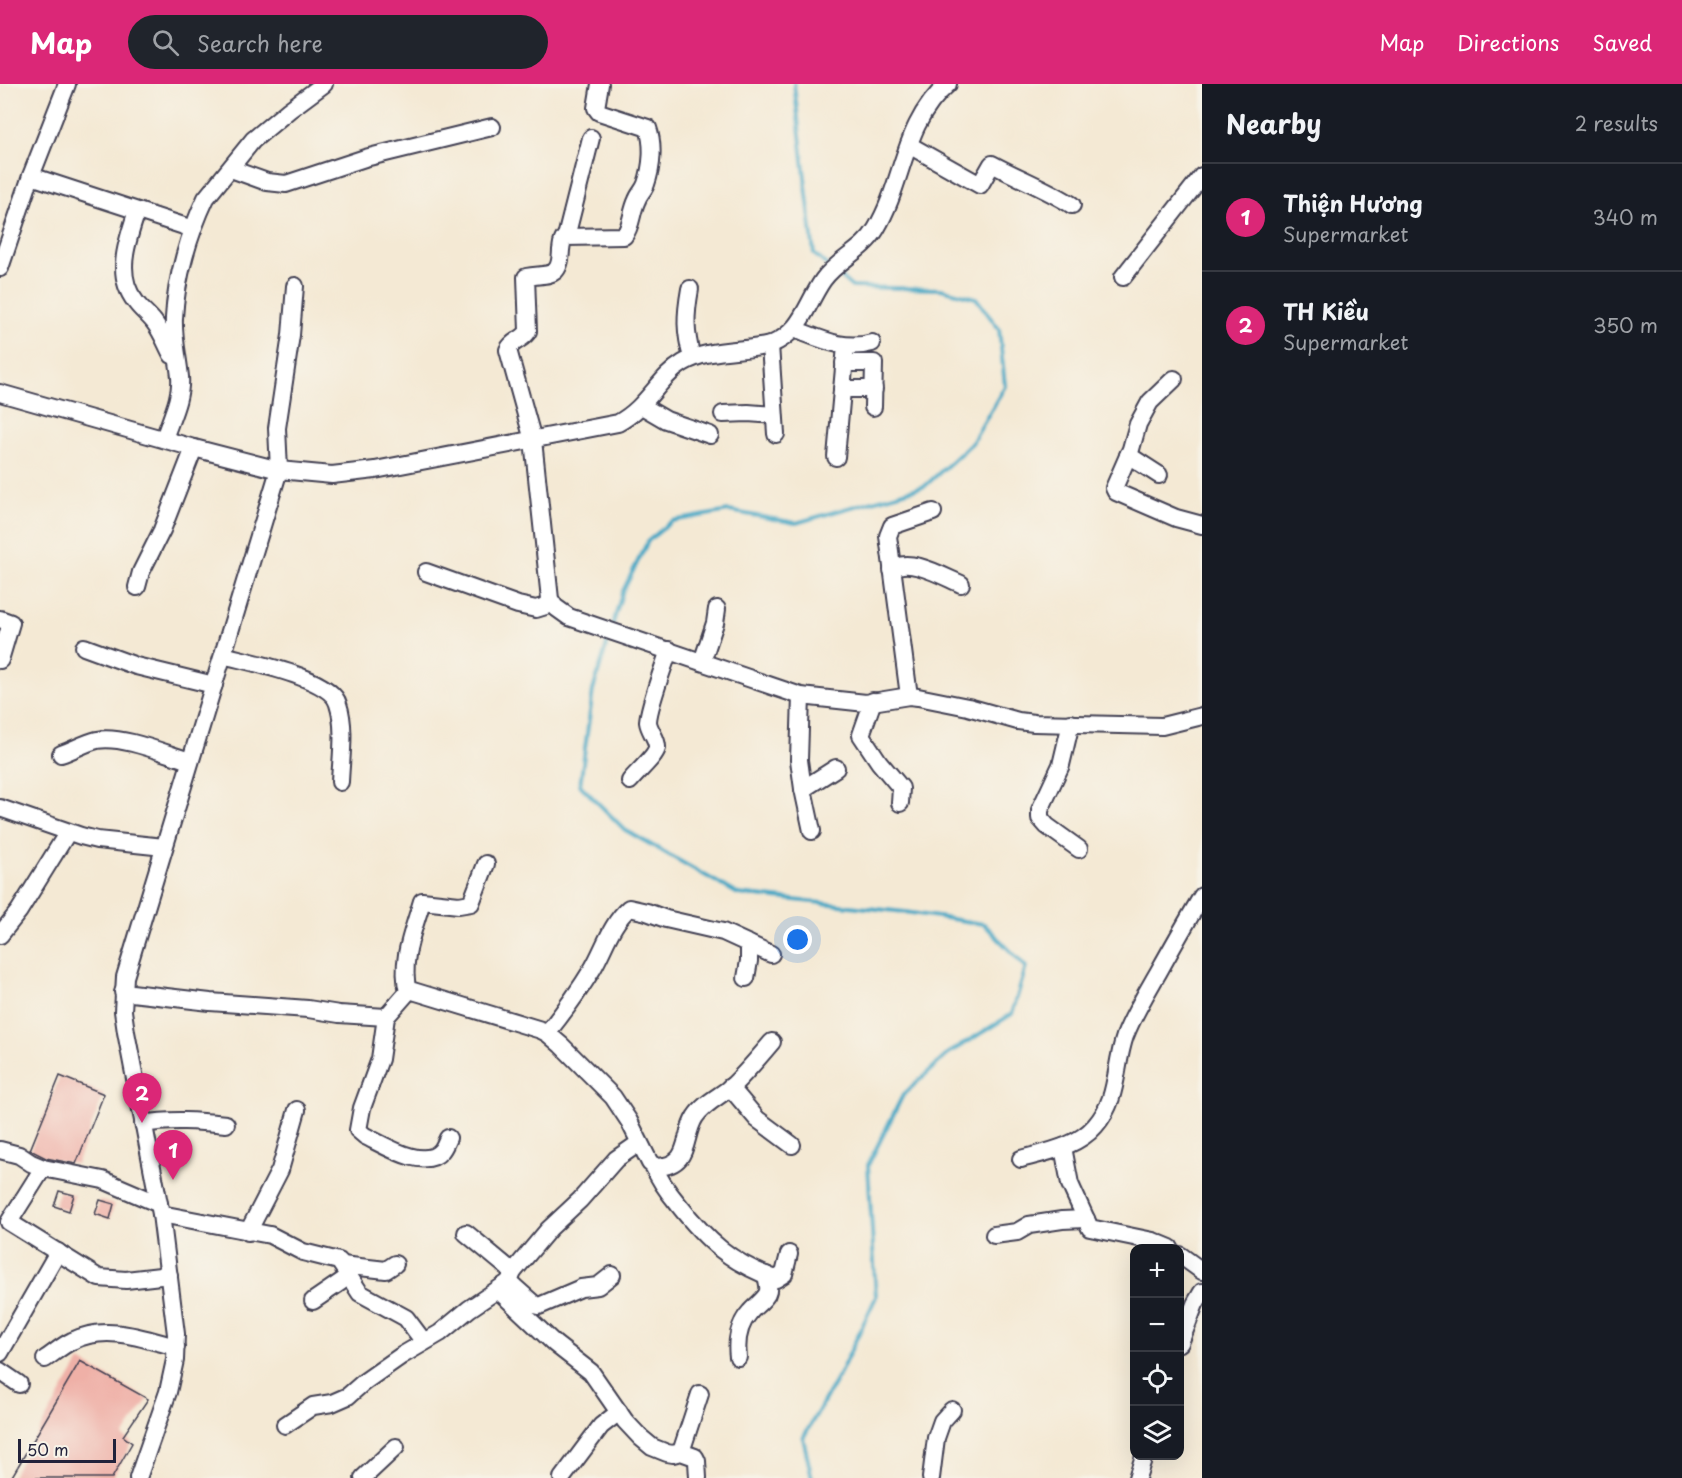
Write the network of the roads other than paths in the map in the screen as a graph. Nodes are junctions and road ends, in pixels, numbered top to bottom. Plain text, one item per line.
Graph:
1 (67, 84) edge
2 (324, 84) edge
3 (600, 84) edge
4 (948, 84) edge
5 (492, 127) dead end
6 (591, 138) dead end
7 (909, 145) junction
8 (231, 169) junction
9 (31, 176) junction
10 (1202, 177) edge
11 (1072, 205) dead end
12 (137, 210) junction
13 (193, 229) junction
14 (566, 237) junction
15 (0, 267) edge
16 (1123, 277) dead end
17 (295, 286) dead end
18 (690, 289) dead end
19 (794, 329) junction
20 (872, 343) dead end
21 (770, 345) junction
22 (845, 354) junction
23 (692, 358) junction
24 (178, 365) junction
25 (1174, 380) dead end
26 (842, 389) junction
27 (874, 389) junction
28 (0, 393) edge
29 (642, 406) junction
30 (873, 407) dead end
31 (723, 414) dead end
32 (774, 415) junction
33 (776, 434) dead end
34 (710, 435) dead end
35 (164, 439) junction
36 (533, 440) junction
37 (194, 448) junction
38 (1128, 455) junction
39 (836, 458) dead end
40 (279, 470) junction
41 (1159, 475) dead end
42 (933, 512) dead end
43 (1202, 525) edge
44 (892, 570) junction
45 (426, 572) dead end
46 (961, 584) dead end
47 (137, 587) dead end
48 (552, 604) junction
49 (717, 609) dead end
50 (0, 619) edge
51 (84, 647) dead end
52 (669, 650) junction
53 (223, 655) junction
54 (0, 660) edge
55 (702, 662) junction
56 (214, 685) junction
57 (801, 696) junction
58 (909, 696) junction
59 (873, 701) junction
60 (1202, 716) edge
61 (1071, 723) junction
62 (61, 754) dead end
63 (190, 761) junction
64 (837, 768) dead end
65 (630, 781) dead end
66 (340, 782) dead end
67 (803, 789) junction
68 (900, 803) dead end
69 (0, 808) edge
70 (812, 831) dead end
71 (68, 832) junction
72 (164, 847) junction
73 (1079, 849) dead end
74 (486, 864) dead end
75 (1202, 896) edge
76 (2, 931) edge
77 (749, 944) junction
78 (771, 954) dead end
79 (746, 978) dead end
80 (123, 992) junction
81 (408, 992) junction
82 (386, 1017) junction
83 (547, 1033) junction
84 (772, 1042) dead end
85 (730, 1087) junction
86 (297, 1110) dead end
87 (143, 1124) junction
88 (226, 1124) dead end
89 (448, 1138) dead end
90 (639, 1143) junction
91 (792, 1145) dead end
92 (1063, 1147) junction
93 (0, 1150) edge
94 (1021, 1159) dead end
95 (653, 1166) junction
96 (43, 1168) junction
97 (160, 1209) junction
98 (1086, 1219) junction
99 (4, 1220) edge
100 (248, 1232) junction
101 (466, 1233) dead end
102 (994, 1235) dead end
103 (1160, 1244) edge
104 (58, 1252) junction
105 (789, 1254) dead end
106 (1184, 1258) edge
107 (395, 1264) dead end
108 (345, 1271) junction
109 (1202, 1271) edge
110 (170, 1275) junction
111 (612, 1275) dead end
112 (766, 1275) junction
113 (507, 1282) junction
114 (1202, 1292) edge
115 (312, 1301) dead end
116 (1194, 1326) edge
117 (1184, 1337) edge
118 (424, 1342) junction
119 (176, 1347) junction
120 (0, 1353) edge
121 (738, 1357) dead end
122 (45, 1359) dead end
123 (0, 1371) edge
124 (19, 1384) dead end
125 (700, 1394) dead end
126 (952, 1410) dead end
127 (619, 1412) junction
128 (285, 1425) dead end
129 (396, 1447) dead end
130 (681, 1452) junction
131 (1142, 1460) edge
132 (138, 1478) edge
133 (363, 1478) edge
134 (562, 1478) edge
135 (698, 1478) edge
136 (931, 1478) edge
137 (1137, 1478) edge

1 - 9 street
2 - 8 street
3 - 14 street
4 - 7 street
5 - 8 street
6 - 14 street
7 - 11 street
7 - 19 street
8 - 13 street
9 - 12 street
9 - 15 street
10 - 16 street
12 - 13 street
12 - 24 street
13 - 24 street
14 - 36 street
17 - 40 street
18 - 23 street
19 - 21 street
19 - 22 street
20 - 22 street
21 - 23 street
21 - 32 street
22 - 26 street
22 - 27 street
23 - 29 street
24 - 35 street
25 - 38 street
26 - 27 street
26 - 39 street
27 - 30 street
28 - 35 street
29 - 34 street
29 - 36 street
31 - 32 street
32 - 33 street
35 - 37 street
36 - 40 street
36 - 48 street
37 - 40 street
37 - 47 street
38 - 41 street
38 - 43 street
40 - 53 street
42 - 44 street
44 - 46 street
44 - 58 street
45 - 48 street
48 - 52 street
49 - 55 street
50 - 54 street
51 - 56 street
52 - 55 street
52 - 65 street
53 - 56 street
53 - 66 street
55 - 57 street
56 - 63 street
57 - 59 street
57 - 67 street
58 - 59 street
58 - 61 street
59 - 68 street
60 - 61 street
61 - 73 street
62 - 63 street
63 - 72 street
64 - 67 street
67 - 70 street
69 - 71 street
71 - 72 street
71 - 76 street
72 - 80 street
74 - 81 street
75 - 92 street
77 - 78 street
77 - 79 street
77 - 83 street
80 - 82 street
80 - 87 street
81 - 82 street
81 - 83 street
82 - 89 street
83 - 90 street
84 - 85 street
85 - 91 street
85 - 95 street
86 - 100 street
87 - 88 street
87 - 97 street
90 - 95 street
90 - 113 street
92 - 94 street
92 - 98 street
93 - 96 street
95 - 112 street
96 - 97 street
96 - 99 street
97 - 100 street
97 - 110 street
98 - 102 street
98 - 103 street
99 - 104 street
100 - 108 street
101 - 113 street
104 - 110 street
104 - 120 street
105 - 112 street
106 - 109 street
107 - 108 street
108 - 115 street
108 - 118 street
110 - 119 street
111 - 113 street
112 - 121 street
113 - 118 street
113 - 127 street
114 - 116 street
116 - 117 street
118 - 128 street
119 - 122 street
119 - 132 street
123 - 124 street
125 - 130 street
126 - 136 street
127 - 130 street
127 - 134 street
129 - 133 street
130 - 135 street
131 - 137 street

